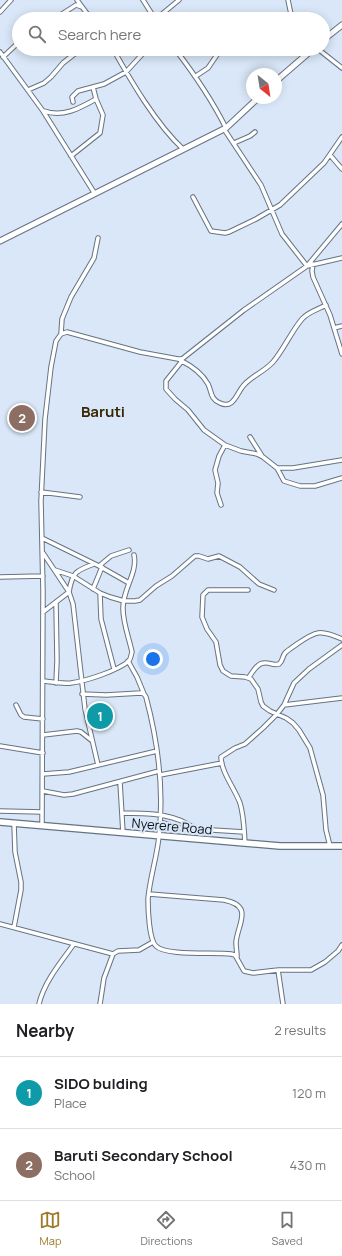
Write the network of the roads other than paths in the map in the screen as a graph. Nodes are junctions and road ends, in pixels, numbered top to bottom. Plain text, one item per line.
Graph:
1 (11, 0) edge
2 (77, 0) edge
3 (142, 0) edge
4 (179, 0) edge
5 (288, 0) edge
6 (82, 7) junction
7 (0, 12) edge
8 (65, 12) edge
9 (86, 12) edge
10 (151, 12) edge
11 (164, 12) edge
12 (291, 12) edge
13 (342, 25) edge
14 (330, 34) edge
15 (12, 48) edge
16 (0, 52) edge
17 (3, 56) junction
18 (72, 56) edge
19 (117, 56) edge
20 (141, 56) edge
21 (180, 56) edge
22 (216, 56) edge
23 (327, 56) edge
24 (303, 57) edge
25 (342, 68) edge
26 (126, 72) junction
27 (196, 76) junction
28 (282, 76) edge
29 (93, 87) junction
30 (28, 90) junction
31 (96, 99) junction
32 (73, 102) dead end
33 (251, 104) edge
34 (42, 111) junction
35 (225, 128) junction
36 (255, 132) dead end
37 (342, 137) edge
38 (234, 143) junction
39 (183, 149) junction
40 (330, 155) junction
41 (71, 156) junction
42 (342, 169) edge
43 (95, 194) junction
44 (192, 197) dead end
45 (272, 210) junction
46 (342, 224) edge
47 (98, 238) dead end
48 (0, 241) edge
49 (342, 258) edge
50 (313, 264) junction
51 (307, 266) junction
52 (326, 305) junction
53 (342, 326) edge
54 (334, 328) junction
55 (61, 334) junction
56 (342, 354) edge
57 (180, 360) junction
58 (250, 437) dead end
59 (225, 445) junction
60 (263, 457) junction
61 (342, 460) edge
62 (277, 468) junction
63 (342, 478) edge
64 (41, 492) junction
65 (80, 497) dead end
66 (221, 504) dead end
67 (42, 538) junction
68 (129, 550) dead end
69 (42, 552) junction
70 (134, 554) dead end
71 (94, 564) junction
72 (100, 567) junction
73 (55, 570) junction
74 (42, 576) junction
75 (73, 576) junction
76 (0, 577) edge
77 (129, 583) junction
78 (93, 589) junction
79 (248, 590) dead end
80 (274, 590) dead end
81 (69, 592) junction
82 (100, 593) junction
83 (124, 601) junction
84 (56, 603) junction
85 (43, 612) junction
86 (342, 639) edge
87 (342, 645) edge
88 (128, 661) junction
89 (114, 669) junction
90 (249, 677) junction
91 (43, 681) junction
92 (81, 682) junction
93 (56, 683) junction
94 (82, 694) junction
95 (144, 694) junction
96 (342, 698) edge
97 (16, 705) dead end
98 (284, 705) junction
99 (277, 714) junction
100 (43, 719) junction
101 (43, 735) junction
102 (92, 740) junction
103 (0, 746) edge
104 (157, 751) junction
105 (43, 753) junction
106 (222, 763) junction
107 (98, 765) junction
108 (160, 773) junction
109 (43, 774) junction
110 (120, 782) junction
111 (43, 791) junction
112 (0, 811) edge
113 (42, 812) junction
114 (122, 813) junction
115 (160, 814) junction
116 (0, 822) edge
117 (160, 822) junction
118 (14, 823) junction
119 (42, 826) junction
120 (194, 828) junction
121 (244, 832) junction
122 (123, 833) junction
123 (159, 836) junction
124 (246, 843) junction
125 (330, 846) junction
126 (342, 846) edge
127 (149, 894) junction
128 (0, 924) edge
129 (14, 927) junction
130 (153, 942) junction
131 (74, 944) junction
132 (342, 945) edge
133 (112, 954) junction
134 (237, 958) junction
135 (278, 970) junction
136 (100, 1002) edge
137 (39, 1004) edge
138 (105, 1004) edge
139 (283, 1004) edge

1 - 7 street
2 - 6 street
3 - 10 street
4 - 11 street
5 - 12 street
6 - 8 street
6 - 9 street
13 - 14 street
15 - 17 street
16 - 17 street
17 - 30 street
18 - 30 street
19 - 26 street
20 - 26 street
21 - 27 street
22 - 27 street
23 - 25 street
24 - 28 street
26 - 29 street
26 - 39 street
27 - 35 street
29 - 31 street
29 - 32 street
30 - 34 street
31 - 34 street
31 - 41 street
33 - 35 street
34 - 41 street
35 - 38 street
35 - 39 street
36 - 38 street
37 - 40 street
38 - 45 street
39 - 43 street
40 - 42 street
40 - 45 street
41 - 43 street
43 - 48 street
44 - 45 street
45 - 51 street
46 - 51 street
47 - 55 street
49 - 50 street
50 - 51 street
50 - 52 street
51 - 57 street
52 - 54 street
52 - 57 street
53 - 54 street
54 - 56 street
55 - 57 street
55 - 64 street
57 - 59 street
58 - 60 street
59 - 60 street
59 - 66 street
60 - 62 street
61 - 62 street
62 - 63 street
64 - 65 street
64 - 67 street
67 - 69 street
67 - 71 street
68 - 72 street
69 - 73 street
69 - 74 street
70 - 77 street
71 - 72 street
71 - 75 street
72 - 77 street
72 - 78 street
73 - 75 street
73 - 81 street
74 - 76 street
74 - 85 street
75 - 78 street
75 - 81 street
77 - 83 street
78 - 82 street
79 - 90 street
80 - 83 street
81 - 84 street
81 - 92 street
82 - 83 street
82 - 89 street
83 - 88 street
84 - 85 street
84 - 93 street
85 - 91 street
86 - 90 street
87 - 98 street
88 - 89 street
88 - 95 street
89 - 92 street
90 - 99 street
91 - 93 street
91 - 100 street
92 - 93 street
92 - 94 street
94 - 95 street
94 - 102 street
95 - 104 street
96 - 98 street
97 - 100 street
98 - 99 street
99 - 106 street
99 - 125 street
100 - 101 street
101 - 102 street
101 - 105 street
102 - 107 street
103 - 105 street
104 - 107 street
104 - 108 street
105 - 109 street
106 - 108 street
106 - 121 street
107 - 109 street
108 - 110 street
108 - 115 street
109 - 111 street
110 - 111 street
110 - 114 street
111 - 113 street
112 - 113 street
113 - 119 street
114 - 115 street
114 - 122 street
115 - 117 street
115 - 120 street
116 - 118 main road, Nyerere Road
117 - 120 street
117 - 123 street
118 - 119 main road, Nyerere Road
118 - 129 street
119 - 122 main road, Nyerere Road
120 - 121 street
121 - 124 street
122 - 123 main road, Nyerere Road
123 - 124 main road, Nyerere Road
123 - 127 street
124 - 125 main road, Nyerere Road
125 - 126 main road, Nyerere Road
127 - 130 street
127 - 134 street
128 - 129 street
129 - 131 street
130 - 133 street
130 - 134 street
131 - 133 street
131 - 137 street
132 - 135 street
133 - 136 street
134 - 135 street
135 - 139 street
136 - 138 street

